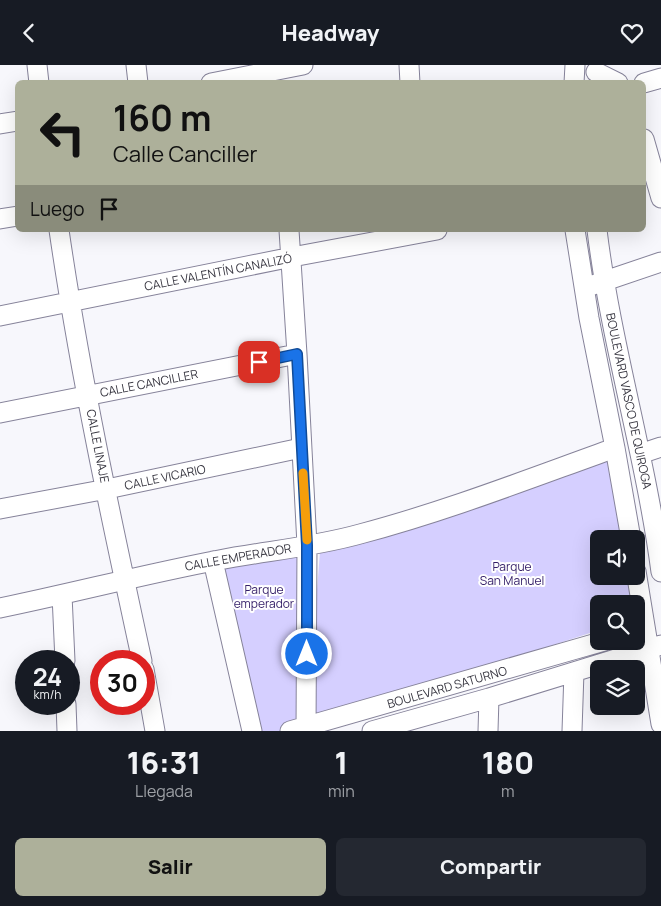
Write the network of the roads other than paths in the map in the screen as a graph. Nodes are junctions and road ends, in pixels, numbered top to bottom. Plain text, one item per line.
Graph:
1 (37, 65) edge
2 (136, 65) edge
3 (303, 65) edge
4 (409, 65) edge
5 (575, 65) edge
6 (274, 73) edge
7 (596, 73) edge
8 (661, 78) edge
9 (39, 80) edge
10 (138, 80) edge
11 (230, 80) edge
12 (410, 80) edge
13 (574, 80) edge
14 (611, 80) edge
15 (646, 82) edge
16 (15, 122) edge
17 (0, 124) edge
18 (646, 146) edge
19 (661, 198) edge
20 (15, 216) edge
21 (0, 219) edge
22 (59, 232) edge
23 (289, 232) edge
24 (425, 232) edge
25 (575, 232) edge
26 (597, 232) edge
27 (292, 257) junction
28 (661, 262) edge
29 (605, 281) junction
30 (584, 287) junction
31 (70, 302) junction
32 (0, 316) edge
33 (297, 354) junction
34 (88, 395) junction
35 (0, 413) edge
36 (661, 447) edge
37 (301, 448) junction
38 (615, 448) junction
39 (640, 454) junction
40 (107, 489) junction
41 (0, 509) edge
42 (629, 530) edge
43 (307, 545) junction
44 (213, 561) junction
45 (661, 572) edge
46 (124, 579) junction
47 (639, 585) edge
48 (62, 595) junction
49 (0, 607) edge
50 (648, 627) edge
51 (590, 645) edge
52 (655, 646) edge
53 (64, 650) edge
54 (140, 650) edge
55 (574, 672) junction
56 (489, 698) junction
57 (66, 715) edge
58 (152, 715) edge
59 (661, 725) edge
60 (399, 727) edge
61 (301, 729) edge
62 (67, 731) edge
63 (155, 731) edge
64 (252, 731) edge
65 (372, 731) edge
66 (488, 731) edge
67 (572, 731) edge

1 - 9 street
2 - 10 street
3 - 6 street
4 - 12 street
5 - 13 street
6 - 11 street
7 - 14 street
8 - 15 street
16 - 17 street
18 - 19 street
20 - 21 street
22 - 31 street, CALLE LINAJE
23 - 27 street
24 - 27 street, CALLE VALENTÍN CANALIZÓ
25 - 30 street, BOULEVARD VASCO DE QUIROGA
26 - 29 street, BOULEVARD VASCO DE QUIROGA
27 - 31 street, CALLE VALENTÍN CANALIZÓ
27 - 33 street
28 - 29 street
29 - 30 street
29 - 39 street, BOULEVARD VASCO DE QUIROGA
30 - 38 street, BOULEVARD VASCO DE QUIROGA
31 - 32 street, CALLE VALENTÍN CANALIZÓ
31 - 34 street, CALLE LINAJE
33 - 34 street, CALLE CANCILLER
33 - 37 street
34 - 35 street, CALLE CANCILLER
34 - 40 street, CALLE LINAJE
36 - 39 street
37 - 40 street, CALLE VICARIO
37 - 43 street
38 - 42 street, BOULEVARD VASCO DE QUIROGA
38 - 43 street, CALLE EMPERADOR
39 - 45 street, BOULEVARD VASCO DE QUIROGA
40 - 41 street, CALLE VICARIO
40 - 46 street, CALLE LINAJE
43 - 44 street, CALLE EMPERADOR
43 - 61 street
44 - 46 street, CALLE EMPERADOR
44 - 64 street
46 - 48 street, CALLE EMPERADOR
46 - 54 street, CALLE LINAJE
47 - 50 street
48 - 49 street, CALLE EMPERADOR
48 - 53 street
50 - 52 street
51 - 61 street, BOULEVARD SATURNO
52 - 55 street, BOULEVARD SATURNO
52 - 59 street
55 - 56 street, BOULEVARD SATURNO
55 - 67 street
56 - 60 street, BOULEVARD SATURNO
56 - 66 street
57 - 62 street
58 - 63 street
60 - 65 street, BOULEVARD SATURNO

